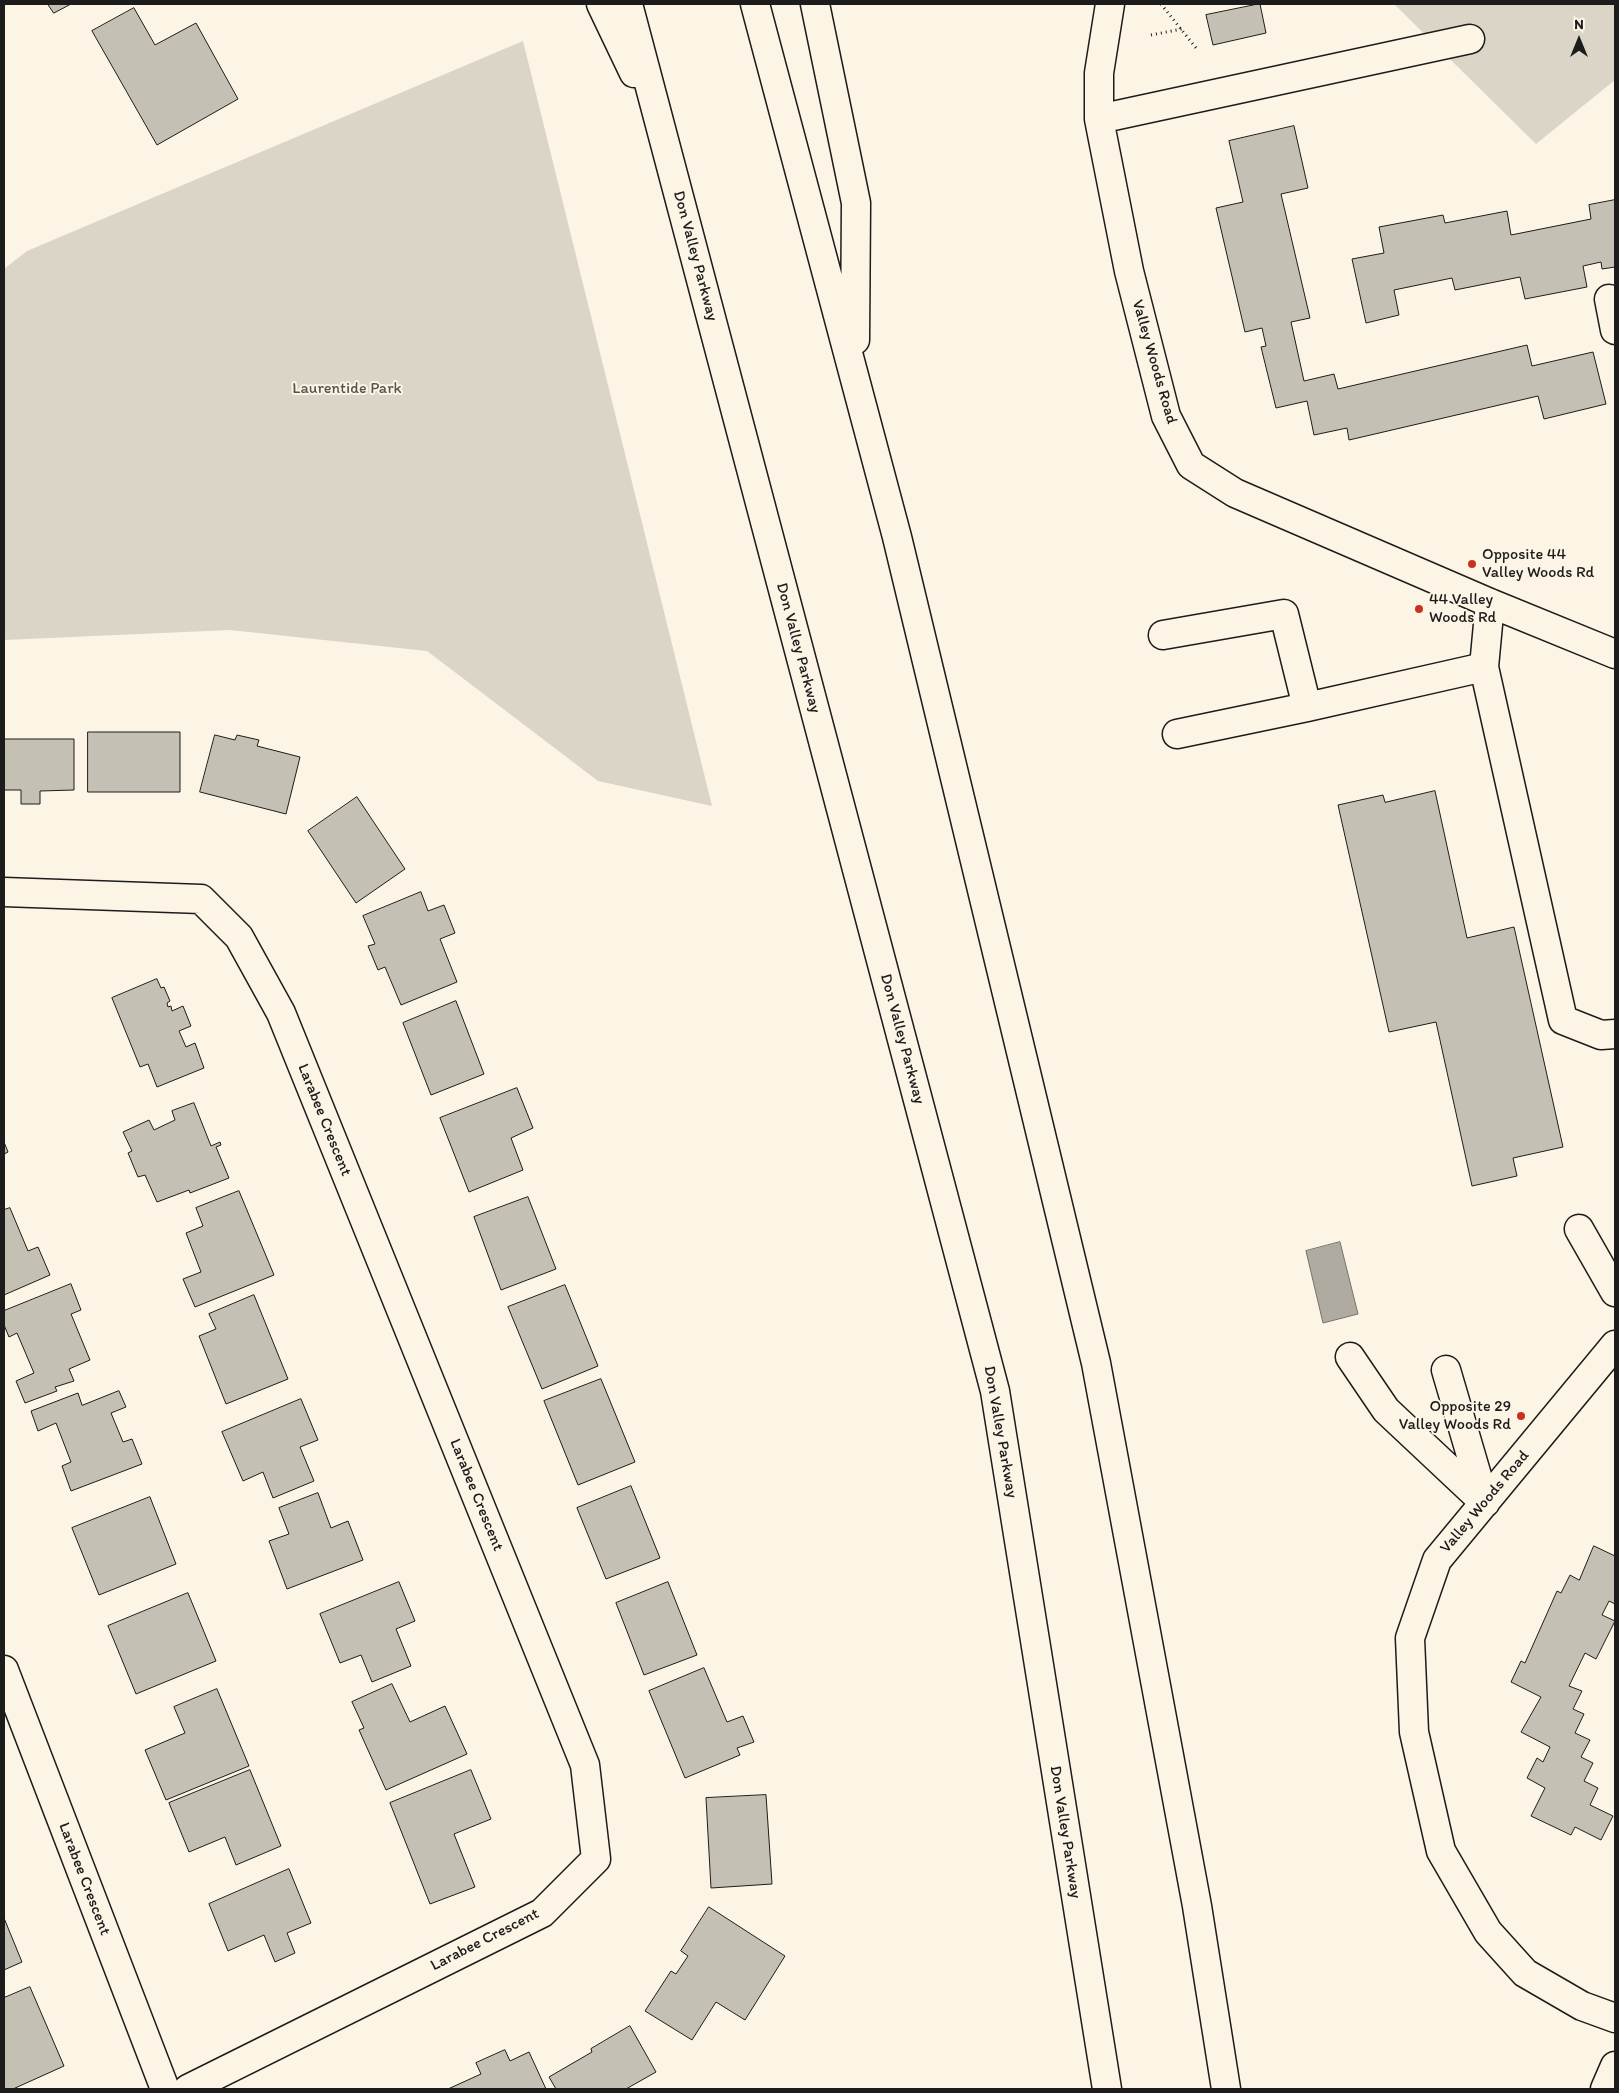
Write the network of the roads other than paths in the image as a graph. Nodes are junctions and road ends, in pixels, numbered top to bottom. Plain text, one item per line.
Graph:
1 (601, 4) edge
2 (628, 4) edge
3 (754, 4) edge
4 (814, 4) edge
5 (1110, 4) edge
6 (1470, 39) dead end
7 (1099, 118) junction
8 (662, 133) junction
9 (1609, 299) dead end
10 (1615, 330) edge
11 (854, 374) junction
12 (1490, 604) junction
13 (1163, 635) dead end
14 (1615, 654) edge
15 (1484, 667) junction
16 (1307, 707) junction
17 (1176, 734) dead end
18 (4, 892) edge
19 (1615, 1034) edge
20 (1579, 1229) dead end
21 (1615, 1292) edge
22 (1615, 1345) edge
23 (1350, 1357) dead end
24 (1446, 1370) dead end
25 (1485, 1502) junction
26 (4, 1670) edge
27 (1615, 2018) edge
28 (1615, 2066) edge
29 (165, 2089) edge
30 (188, 2089) edge
31 (1107, 2089) edge
32 (1226, 2089) edge
33 (1605, 2089) edge

1 - 8 main road
2 - 8 main road, Don Valley Parkway
3 - 11 main road
4 - 11 main road
5 - 7 main road, Valley Woods Road
6 - 7 main road
7 - 12 main road, Valley Woods Road
8 - 31 main road, Don Valley Parkway
9 - 10 main road
11 - 32 main road
12 - 14 main road, Valley Woods Road
12 - 15 main road
13 - 16 main road
15 - 16 main road
15 - 19 main road
16 - 17 main road
18 - 30 main road, Larabee Crescent
20 - 21 main road
22 - 25 main road, Valley Woods Road
23 - 25 main road
24 - 25 main road
25 - 27 main road, Valley Woods Road
26 - 29 main road, Larabee Crescent
28 - 33 main road

